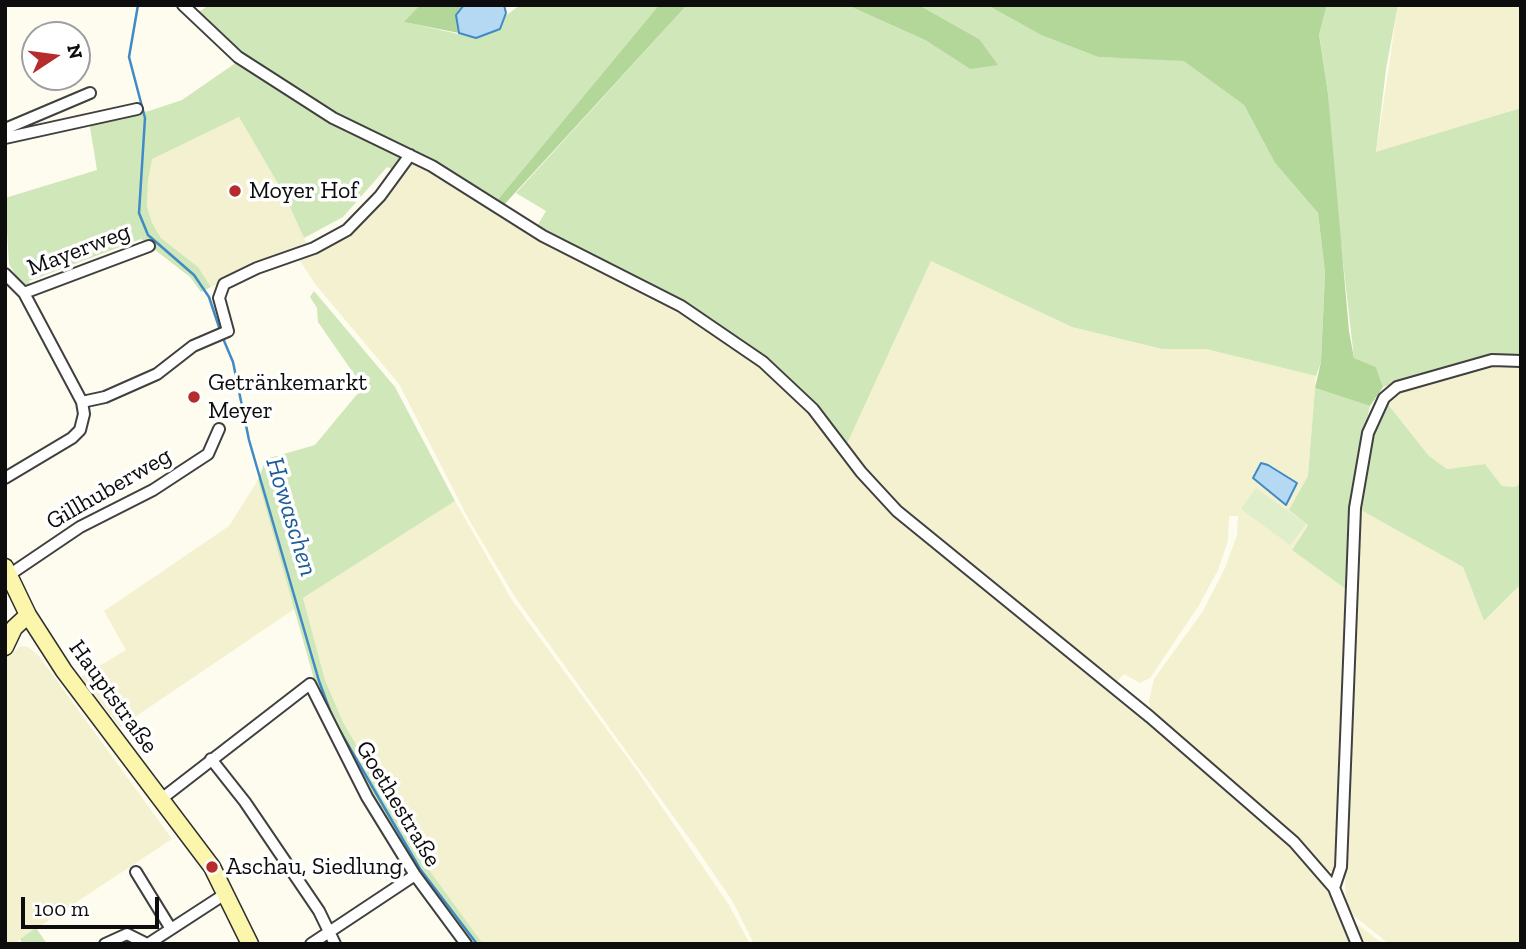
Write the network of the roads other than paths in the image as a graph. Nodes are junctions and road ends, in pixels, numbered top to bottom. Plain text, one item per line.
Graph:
1 (183, 5) edge
2 (90, 93) dead end
3 (137, 109) dead end
4 (5, 129) edge
5 (5, 138) edge
6 (410, 155) junction
7 (149, 246) dead end
8 (5, 274) edge
9 (24, 293) junction
10 (1521, 361) edge
11 (82, 402) junction
12 (219, 429) dead end
13 (5, 478) edge
14 (7, 571) edge
15 (32, 622) junction
16 (5, 647) edge
17 (211, 759) junction
18 (160, 800) junction
19 (136, 872) dead end
20 (415, 875) junction
21 (1334, 888) junction
22 (225, 894) junction
23 (171, 929) junction
24 (330, 932) junction
25 (105, 944) edge
26 (147, 944) edge
27 (250, 944) edge
28 (311, 944) edge
29 (335, 944) edge
30 (466, 944) edge
31 (1357, 944) edge

1 - 6 street
2 - 4 street
3 - 5 street
6 - 11 street
6 - 21 street
7 - 9 street, Mayerweg
8 - 9 street
9 - 11 street
10 - 21 street
11 - 13 street
12 - 14 street, Gillhuberweg
14 - 15 main road, Hauptstraße
15 - 16 main road
15 - 18 main road, Hauptstraße
17 - 18 street
17 - 20 street, Goethestraße
17 - 24 street
18 - 22 main road, Hauptstraße
19 - 23 street
20 - 24 street
20 - 30 street, Goethestraße
21 - 31 street
22 - 23 street
22 - 27 main road, Hauptstraße
23 - 26 street
24 - 28 street
24 - 29 street
25 - 26 street

